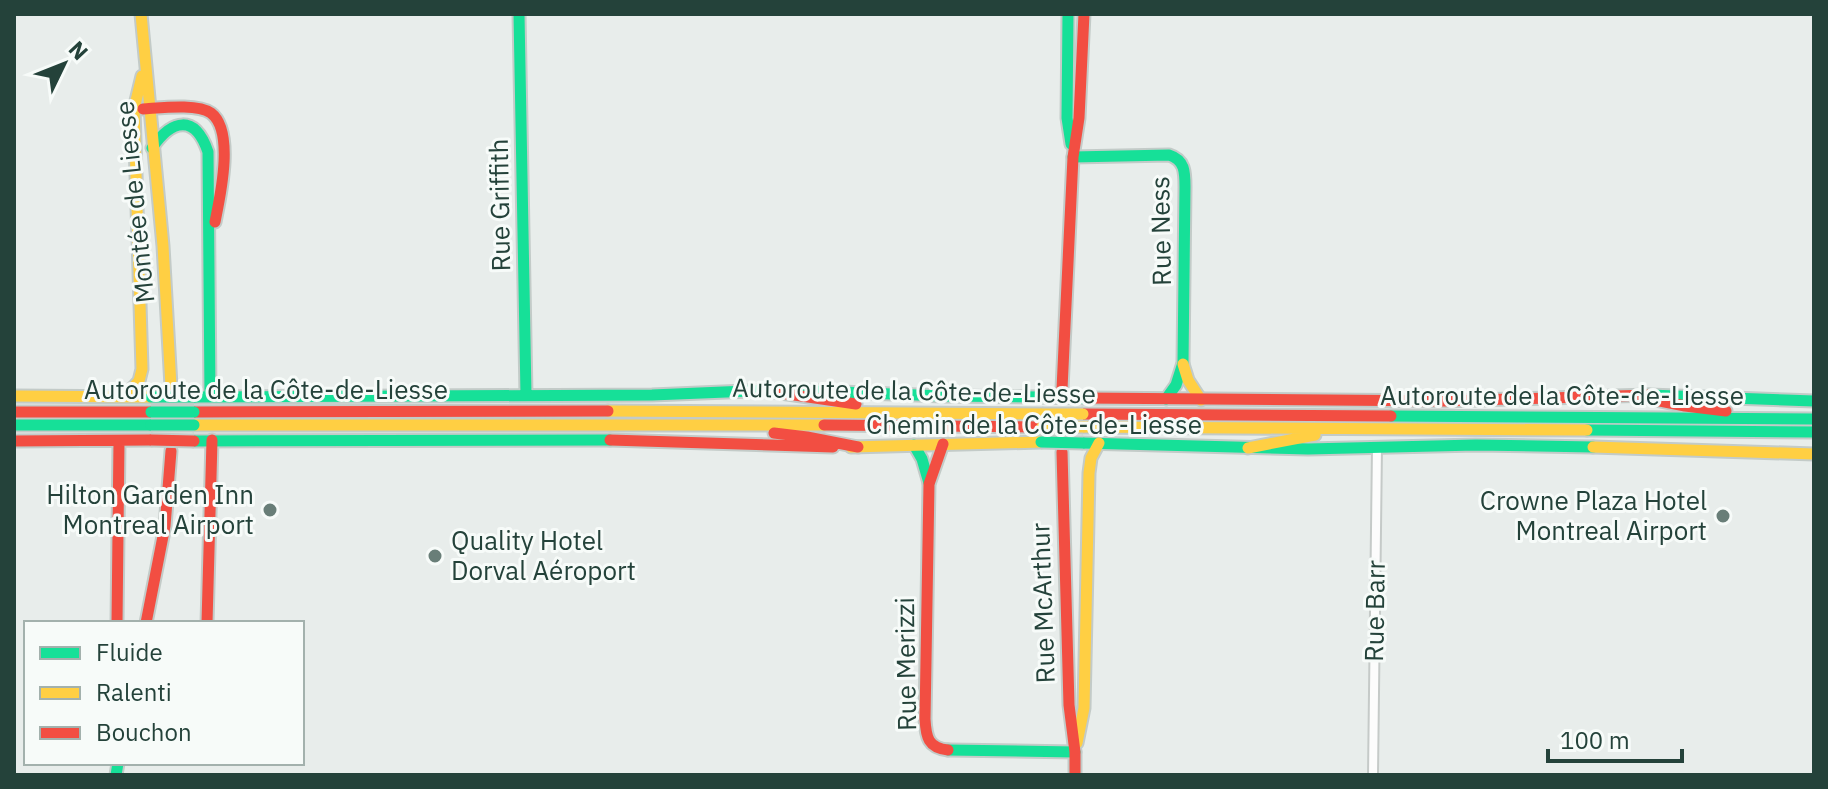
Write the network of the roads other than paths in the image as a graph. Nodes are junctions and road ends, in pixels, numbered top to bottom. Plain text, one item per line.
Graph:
1 (141, 14) edge
2 (519, 14) edge
3 (1068, 14) edge
4 (1084, 14) edge
5 (144, 65) junction
6 (134, 109) junction
7 (148, 109) junction
8 (152, 148) junction
9 (1073, 157) junction
10 (211, 255) junction
11 (1183, 363) junction
12 (171, 386) dead end
13 (1062, 389) dead end
14 (767, 391) junction
15 (526, 395) junction
16 (14, 396) edge
17 (125, 396) junction
18 (210, 396) junction
19 (1635, 396) junction
20 (1166, 399) junction
21 (1201, 400) junction
22 (1814, 401) edge
23 (14, 412) edge
24 (920, 412) junction
25 (194, 419) junction
26 (1798, 419) junction
27 (1814, 419) edge
28 (702, 424) junction
29 (14, 425) edge
30 (1345, 429) junction
31 (1814, 434) edge
32 (212, 440) junction
33 (14, 441) edge
34 (119, 441) junction
35 (1099, 443) junction
36 (943, 444) junction
37 (914, 445) junction
38 (858, 447) junction
39 (1377, 447) junction
40 (1248, 448) junction
41 (171, 451) dead end
42 (1062, 452) dead end
43 (1814, 454) edge
44 (929, 484) junction
45 (117, 621) edge
46 (146, 621) edge
47 (207, 621) edge
48 (1075, 752) junction
49 (1075, 775) edge
50 (1373, 775) edge

1 - 5 main road, Montée de Liesse
2 - 15 main road, Rue Griffith
3 - 9 main road
4 - 9 main road
5 - 6 main road
5 - 7 main road, Montée de Liesse
6 - 7 main road
6 - 17 main road
7 - 8 main road, Montée de Liesse
7 - 10 main road
8 - 10 main road
8 - 12 main road, Montée de Liesse
9 - 11 main road, Rue Ness
9 - 13 main road
10 - 18 main road
11 - 20 main road, Rue Ness
11 - 21 main road, Rue Ness
14 - 15 main road, Chemin de la Côte-de-Liesse
14 - 20 main road, Chemin de la Côte-de-Liesse, bridge
14 - 24 main road
15 - 18 main road, Chemin de la Côte-de-Liesse
16 - 17 main road, Chemin de la Côte-de-Liesse
17 - 18 main road, Chemin de la Côte-de-Liesse, bridge
19 - 21 main road, Chemin de la Côte-de-Liesse
19 - 22 main road, Chemin de la Côte-de-Liesse
19 - 26 main road
20 - 21 main road, Chemin de la Côte-de-Liesse
23 - 25 main road, Autoroute de la Côte-de-Liesse, bridge
24 - 25 main road, Autoroute de la Côte-de-Liesse
24 - 26 main road, Autoroute de la Côte-de-Liesse, bridge
25 - 28 main road, Autoroute de la Côte-de-Liesse
25 - 29 main road, Autoroute de la Côte-de-Liesse, bridge
26 - 27 main road, Autoroute de la Côte-de-Liesse
28 - 30 main road, Autoroute de la Côte-de-Liesse, bridge
28 - 38 main road
30 - 31 main road, Autoroute de la Côte-de-Liesse
30 - 40 main road
32 - 34 main road, Chemin de la Côte-de-Liesse, bridge
32 - 38 main road, Chemin de la Côte-de-Liesse
32 - 47 main road
33 - 34 main road, Chemin de la Côte-de-Liesse
34 - 45 main road
35 - 36 main road, Chemin de la Côte-de-Liesse, bridge
35 - 40 main road, Chemin de la Côte-de-Liesse
35 - 48 main road
36 - 37 main road, Chemin de la Côte-de-Liesse
36 - 44 main road, Rue Merizzi
37 - 38 main road, Chemin de la Côte-de-Liesse
37 - 44 main road, Rue Merizzi
39 - 40 main road, Chemin de la Côte-de-Liesse
39 - 43 main road, Chemin de la Côte-de-Liesse
39 - 50 street, Rue Barr
41 - 46 main road
42 - 48 main road, Rue McArthur
44 - 48 main road, Rue Merizzi
48 - 49 main road

